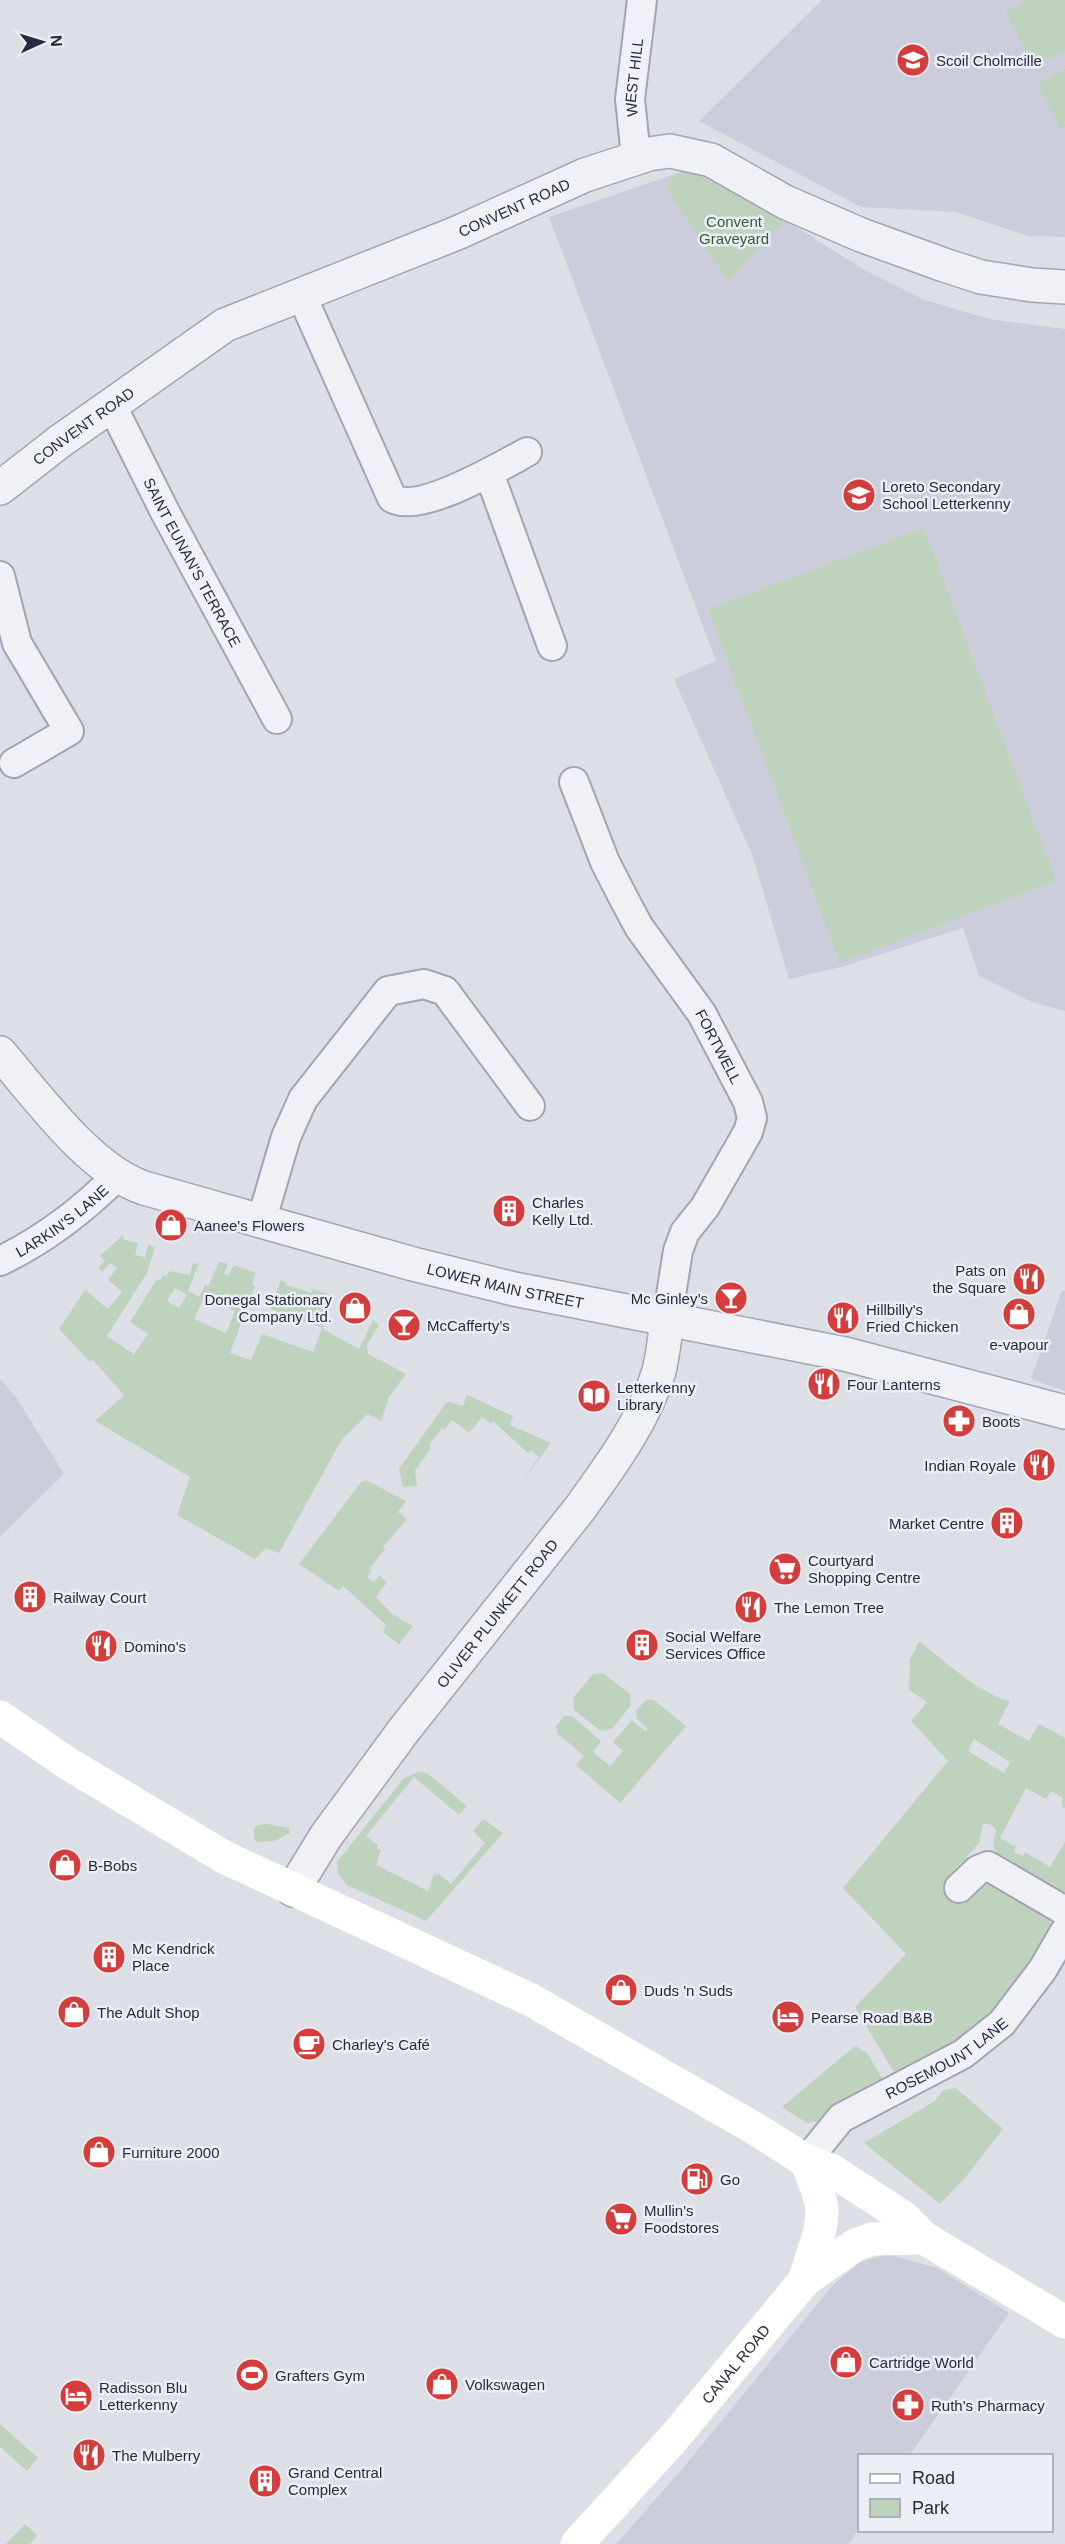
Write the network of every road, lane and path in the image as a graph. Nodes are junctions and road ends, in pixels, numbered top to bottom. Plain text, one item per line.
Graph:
1 (642, 0) edge
2 (636, 157) junction
3 (1065, 287) edge
4 (301, 294) junction
5 (111, 404) junction
6 (527, 452) dead end
7 (489, 473) junction
8 (0, 488) edge
9 (0, 576) edge
10 (552, 646) dead end
11 (277, 719) dead end
12 (14, 763) dead end
13 (574, 782) dead end
14 (0, 1053) edge
15 (531, 1106) dead end
16 (117, 1176) junction
17 (261, 1222) junction
18 (0, 1260) edge
19 (667, 1320) junction
20 (1065, 1412) edge
21 (0, 1717) edge
22 (959, 1888) dead end
23 (293, 1890) junction
24 (1065, 1911) edge
25 (1065, 1931) edge
26 (806, 2162) junction
27 (924, 2238) junction
28 (805, 2280) junction
29 (1065, 2322) edge
30 (577, 2544) edge

1 - 2 street, WEST HILL
2 - 3 street, CONVENT ROAD
2 - 4 street, CONVENT ROAD
4 - 5 street, CONVENT ROAD
4 - 7 street
5 - 8 street, CONVENT ROAD
5 - 11 street, SAINT EUNAN'S TERRACE
6 - 7 street
7 - 10 street
9 - 12 street
13 - 19 street, FORTWELL
14 - 16 street, LOWER MAIN STREET
15 - 17 street
16 - 17 street, LOWER MAIN STREET
16 - 18 street, LARKIN'S LANE
17 - 19 street, LOWER MAIN STREET
19 - 20 street, LOWER MAIN STREET
19 - 23 street, OLIVER PLUNKETT ROAD
21 - 23 main road
22 - 24 street
23 - 26 main road
25 - 26 street, ROSEMOUNT LANE
26 - 27 main road
26 - 28 main road
27 - 28 main road, CANAL ROAD
27 - 29 main road
28 - 30 main road, CANAL ROAD

